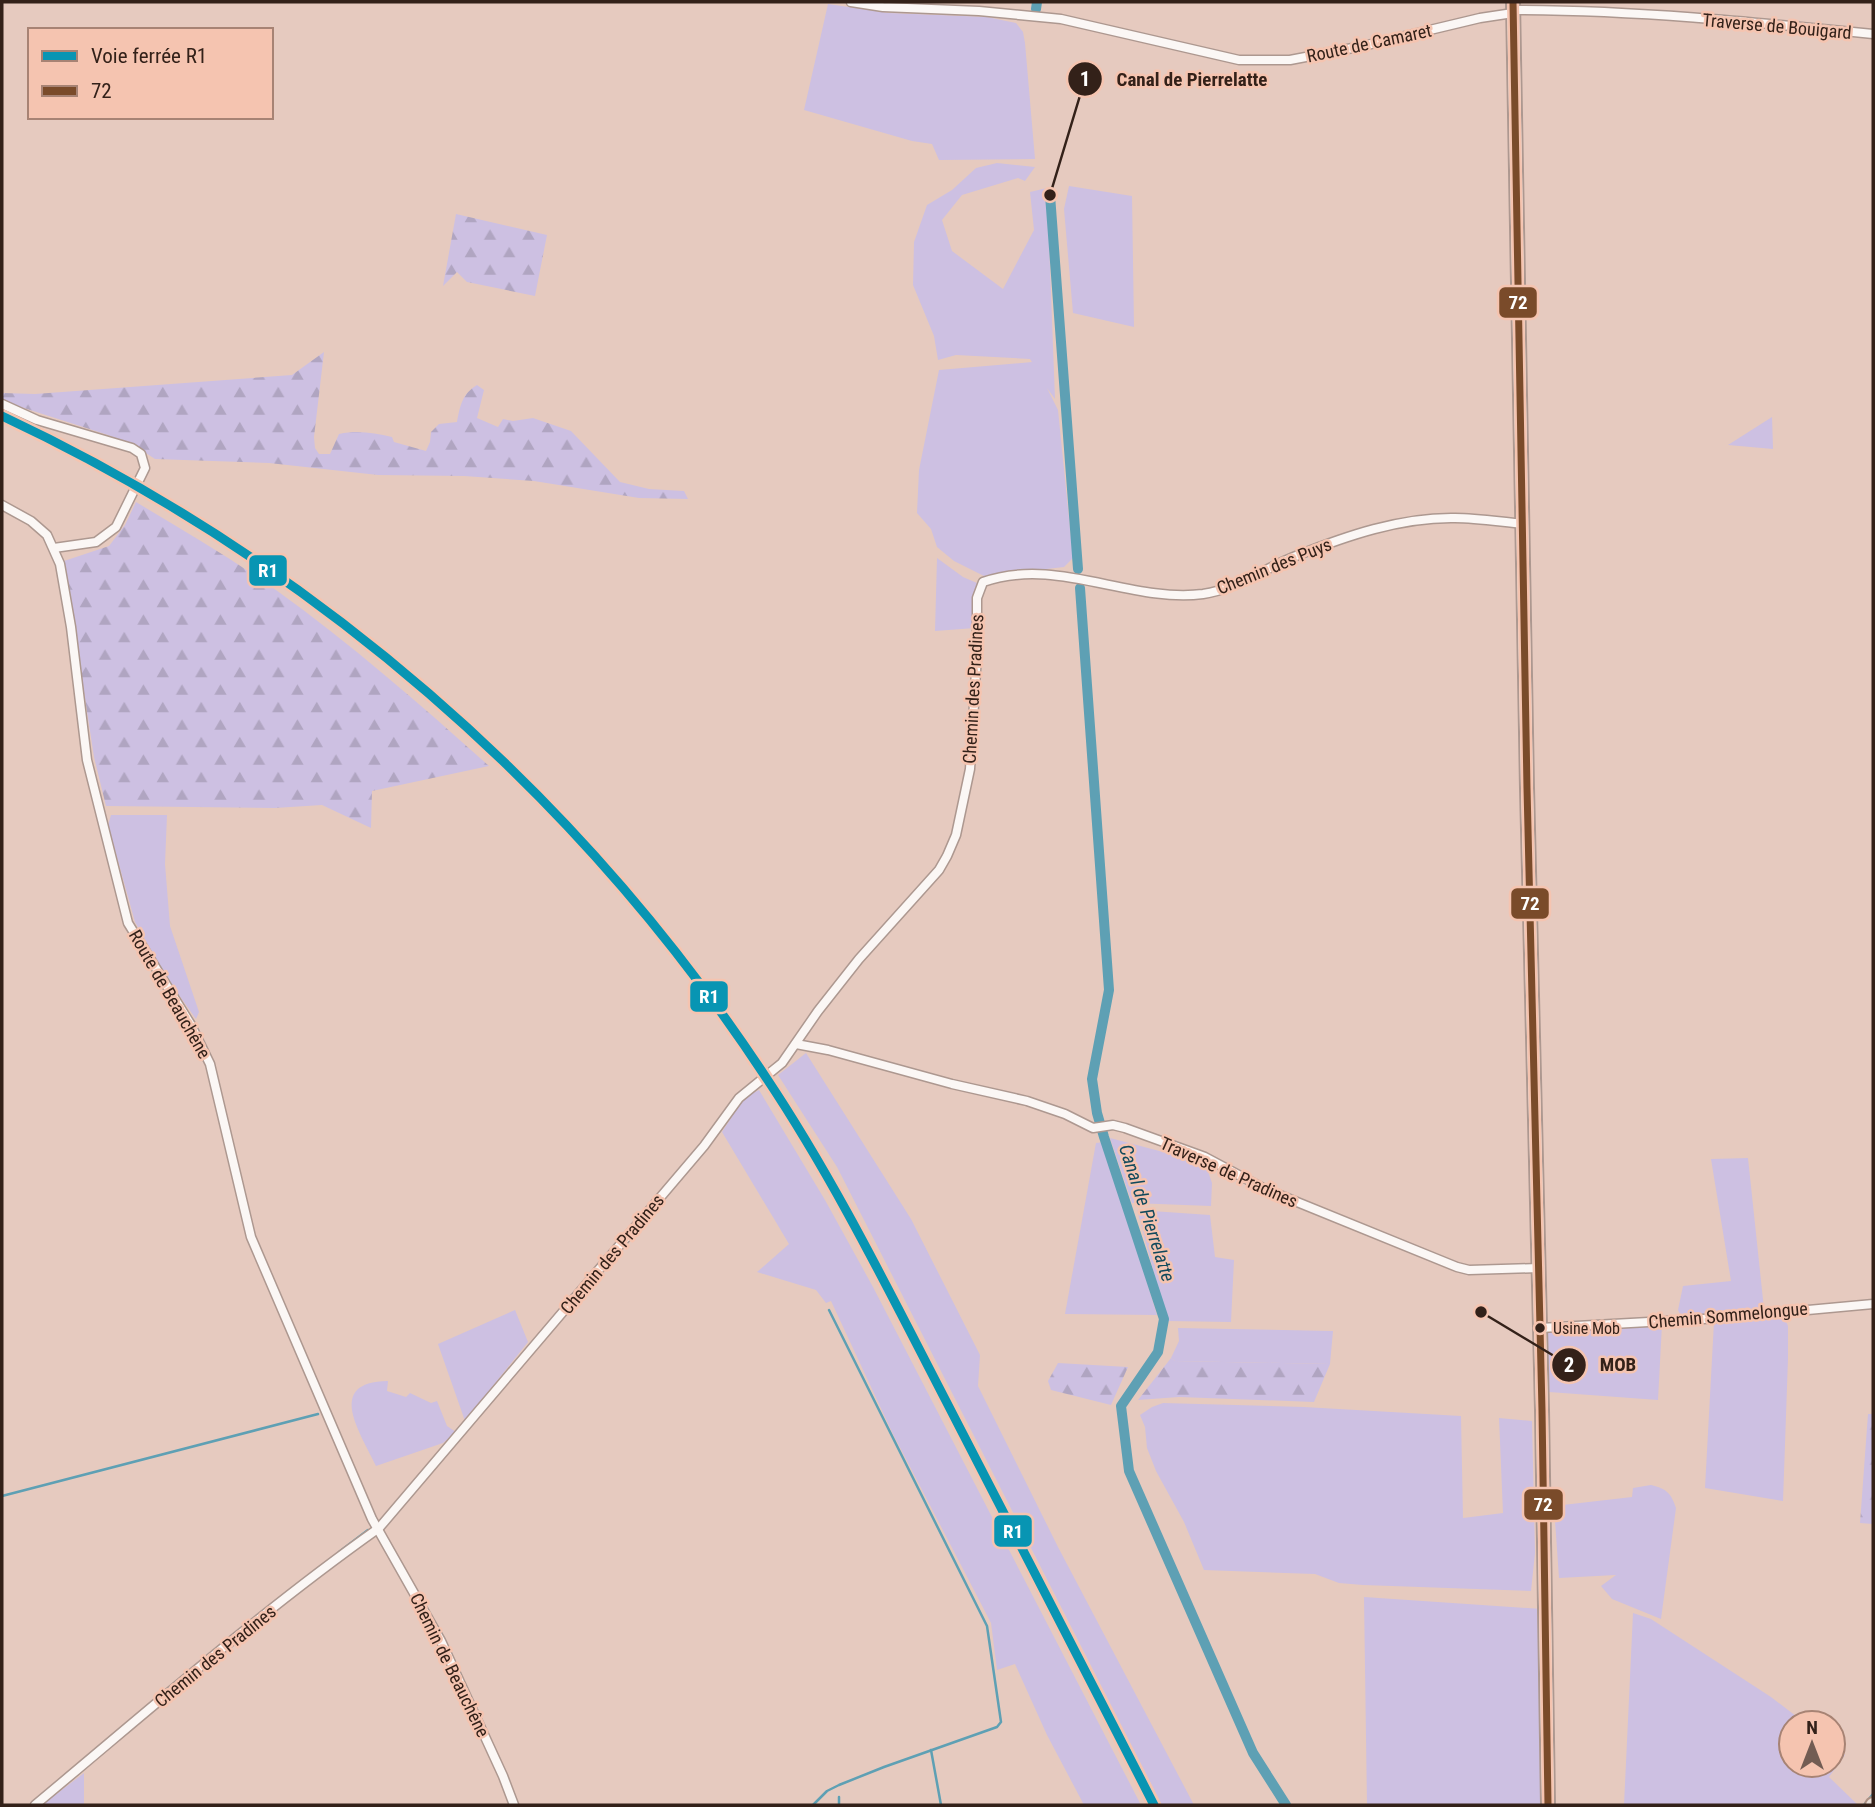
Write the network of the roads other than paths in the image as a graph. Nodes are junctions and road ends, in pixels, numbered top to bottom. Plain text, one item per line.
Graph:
1 (851, 2) edge
2 (1513, 8) edge
3 (1873, 34) edge
4 (2, 404) edge
5 (2, 505) edge
6 (1524, 524) junction
7 (54, 548) junction
8 (983, 582) joint
9 (796, 1044) junction
10 (1539, 1268) junction
11 (1873, 1304) edge
12 (1541, 1328) junction
13 (379, 1528) junction
14 (35, 1805) edge
15 (514, 1805) edge
16 (1548, 1805) edge

1 - 2 street, Route de Camaret
2 - 3 street, Traverse de Bouigard
2 - 6 main road
4 - 7 street
5 - 7 street, Route de Beauchêne
6 - 8 street, Chemin des Puys
6 - 10 main road
7 - 13 street, Route de Beauchêne
8 - 9 street, Chemin des Pradines
9 - 10 street, Traverse de Pradines
9 - 13 street, Chemin des Pradines
10 - 12 main road
11 - 12 street, Chemin Sommelongue
12 - 16 main road
13 - 14 street, Chemin des Pradines
13 - 15 street, Chemin de Beauchêne

